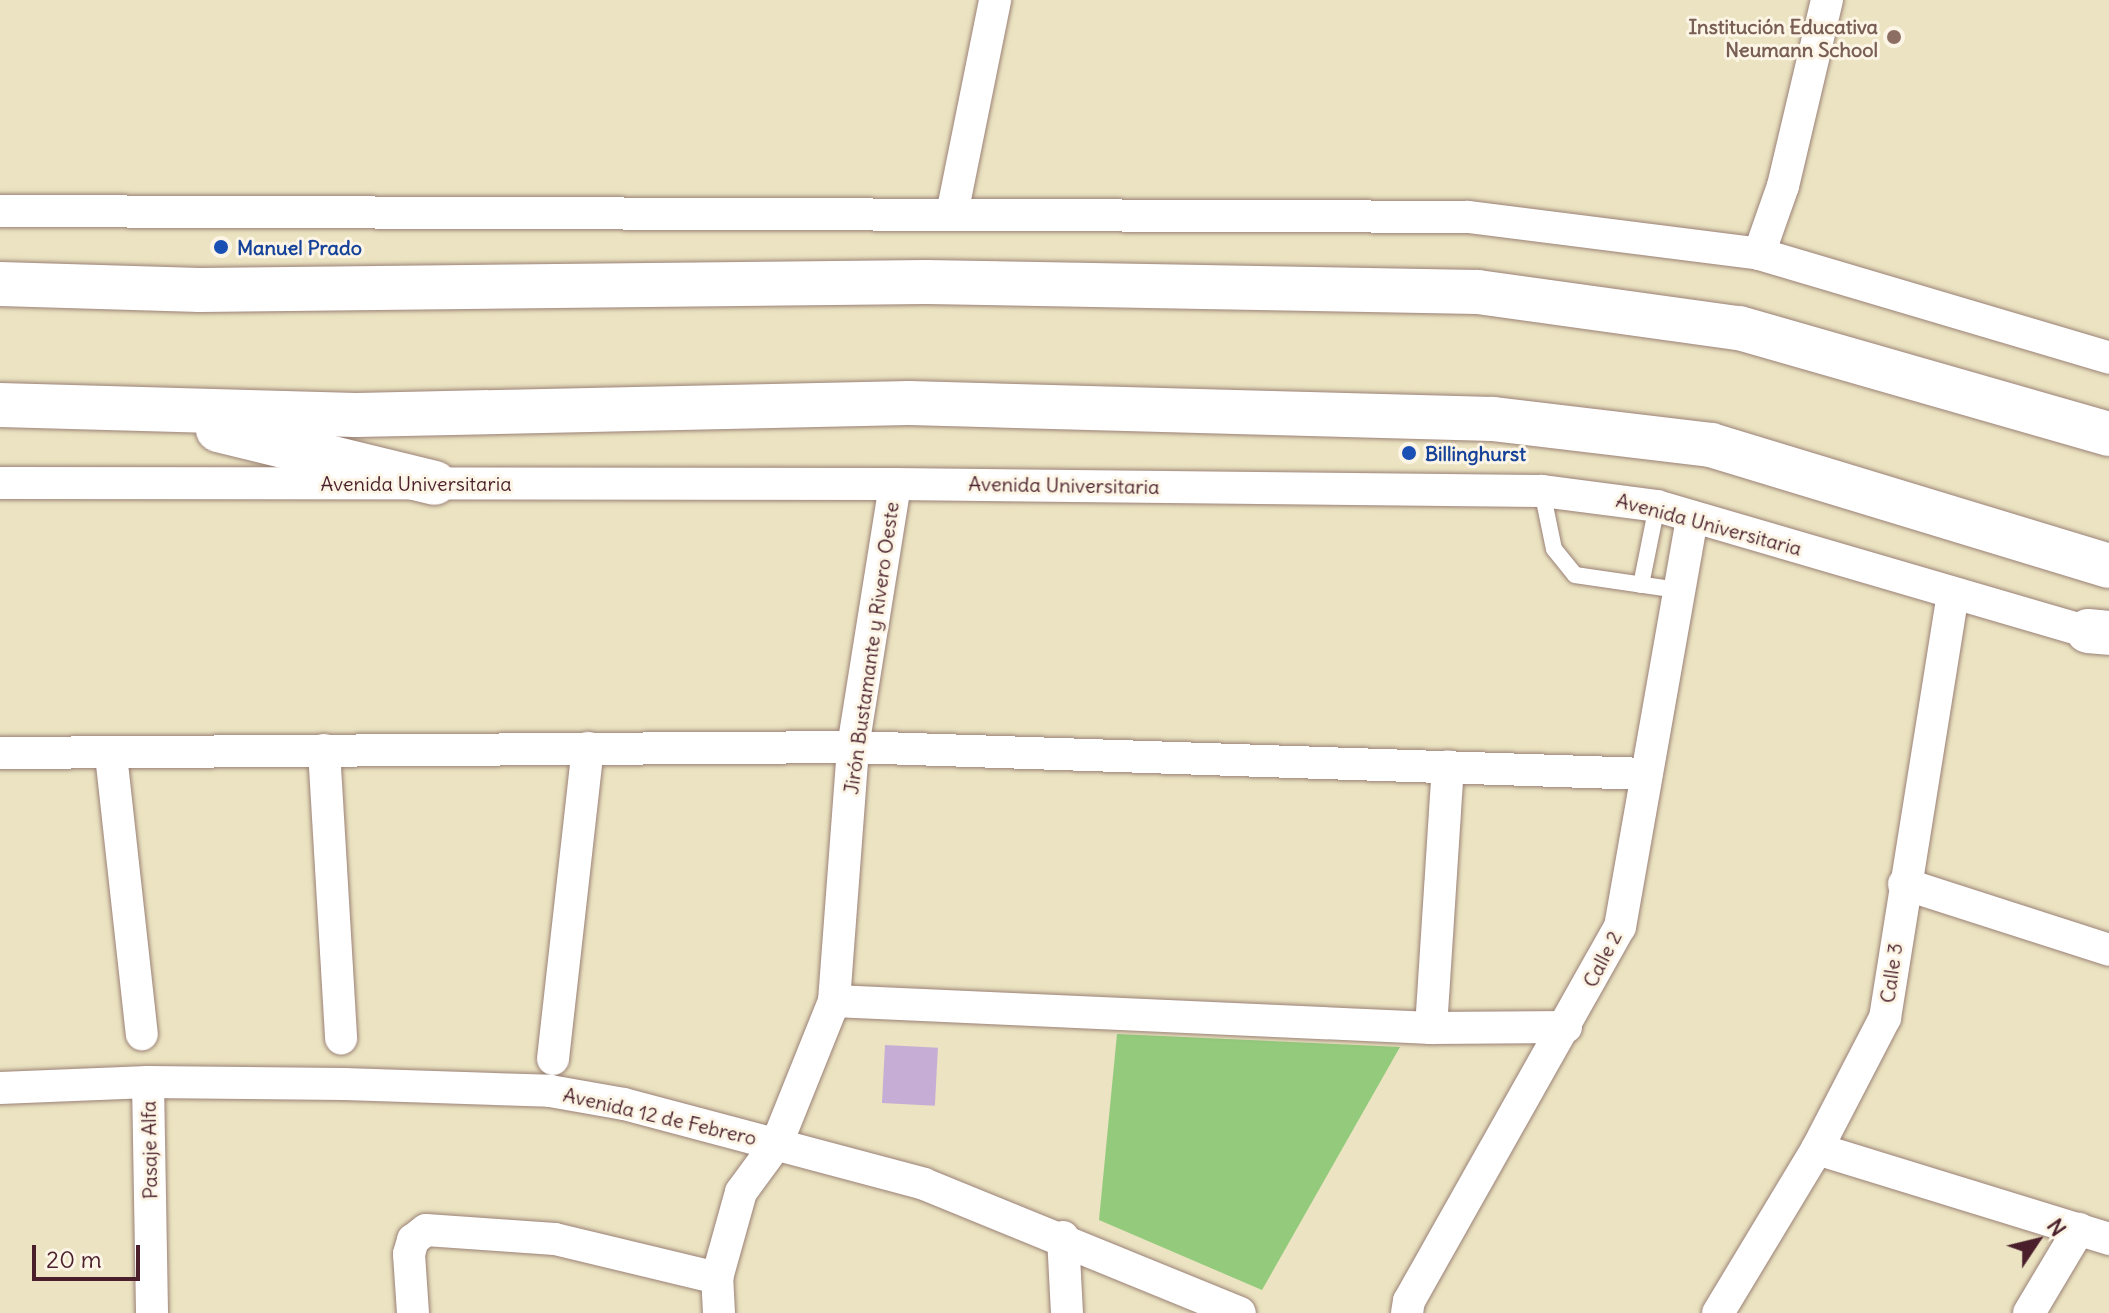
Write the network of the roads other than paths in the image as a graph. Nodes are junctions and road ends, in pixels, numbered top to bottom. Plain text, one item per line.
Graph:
1 (995, 0) edge
2 (1827, 0) edge
3 (0, 211) edge
4 (952, 214) junction
5 (1759, 254) junction
6 (0, 284) edge
7 (2109, 358) edge
8 (0, 405) edge
9 (134, 409) junction
10 (2109, 434) edge
11 (0, 483) edge
12 (435, 483) junction
13 (895, 484) junction
14 (1542, 491) junction
15 (1657, 506) junction
16 (1692, 517) junction
17 (2109, 566) edge
18 (1641, 585) junction
19 (1678, 590) junction
20 (1953, 593) junction
21 (2102, 634) edge
22 (853, 747) junction
23 (588, 748) junction
24 (324, 750) junction
25 (0, 753) edge
26 (111, 755) junction
27 (1448, 767) junction
28 (1646, 774) junction
29 (1904, 884) junction
30 (2109, 950) edge
31 (834, 1001) junction
32 (1566, 1027) junction
33 (1431, 1028) junction
34 (142, 1034) dead end
35 (341, 1038) dead end
36 (553, 1059) dead end
37 (148, 1082) junction
38 (0, 1088) edge
39 (777, 1143) junction
40 (1817, 1149) junction
41 (2094, 1234) edge
42 (1063, 1237) junction
43 (717, 1278) junction
44 (152, 1313) edge
45 (413, 1313) edge
46 (719, 1313) edge
47 (1067, 1313) edge
48 (1240, 1313) edge
49 (1407, 1313) edge
50 (1718, 1313) edge
51 (2029, 1313) edge

1 - 4 street
2 - 5 street
3 - 4 street
4 - 5 street
5 - 7 street
6 - 10 street
8 - 9 street
9 - 12 street
9 - 17 street
11 - 12 street, Avenida Universitaria
12 - 13 street, Avenida Universitaria
13 - 14 street, Avenida Universitaria
13 - 22 street, Jirón Bustamante y Rivero Oeste
14 - 15 street, Avenida Universitaria
14 - 18 lane
15 - 16 street, Avenida Universitaria
15 - 18 lane
16 - 19 street, Calle 2
16 - 20 street, Avenida Universitaria
18 - 19 lane
19 - 28 street, Calle 2
20 - 21 street, Avenida Universitaria
20 - 29 street, Calle 3
22 - 23 street
22 - 27 street
22 - 31 street, Jirón Bustamante y Rivero Oeste
23 - 24 street
23 - 36 street
24 - 26 street
24 - 35 street
25 - 26 street
26 - 34 street
27 - 28 street
27 - 33 street
28 - 32 street, Calle 2
29 - 30 street
29 - 40 street, Calle 3
31 - 33 street
31 - 39 street, Jirón Bustamante y Rivero Oeste
32 - 33 street
32 - 49 street, Calle 2
37 - 38 street, Avenida 12 de Febrero
37 - 39 street, Avenida 12 de Febrero
37 - 44 street, Pasaje Alfa
39 - 42 street, Avenida 12 de Febrero
39 - 43 street, Jirón Bustamante y Rivero Oeste
40 - 41 street
40 - 50 street, Calle 3
41 - 51 street
42 - 47 street
42 - 48 street, Avenida 12 de Febrero
43 - 45 street
43 - 46 street, Jirón Bustamante y Rivero Oeste

